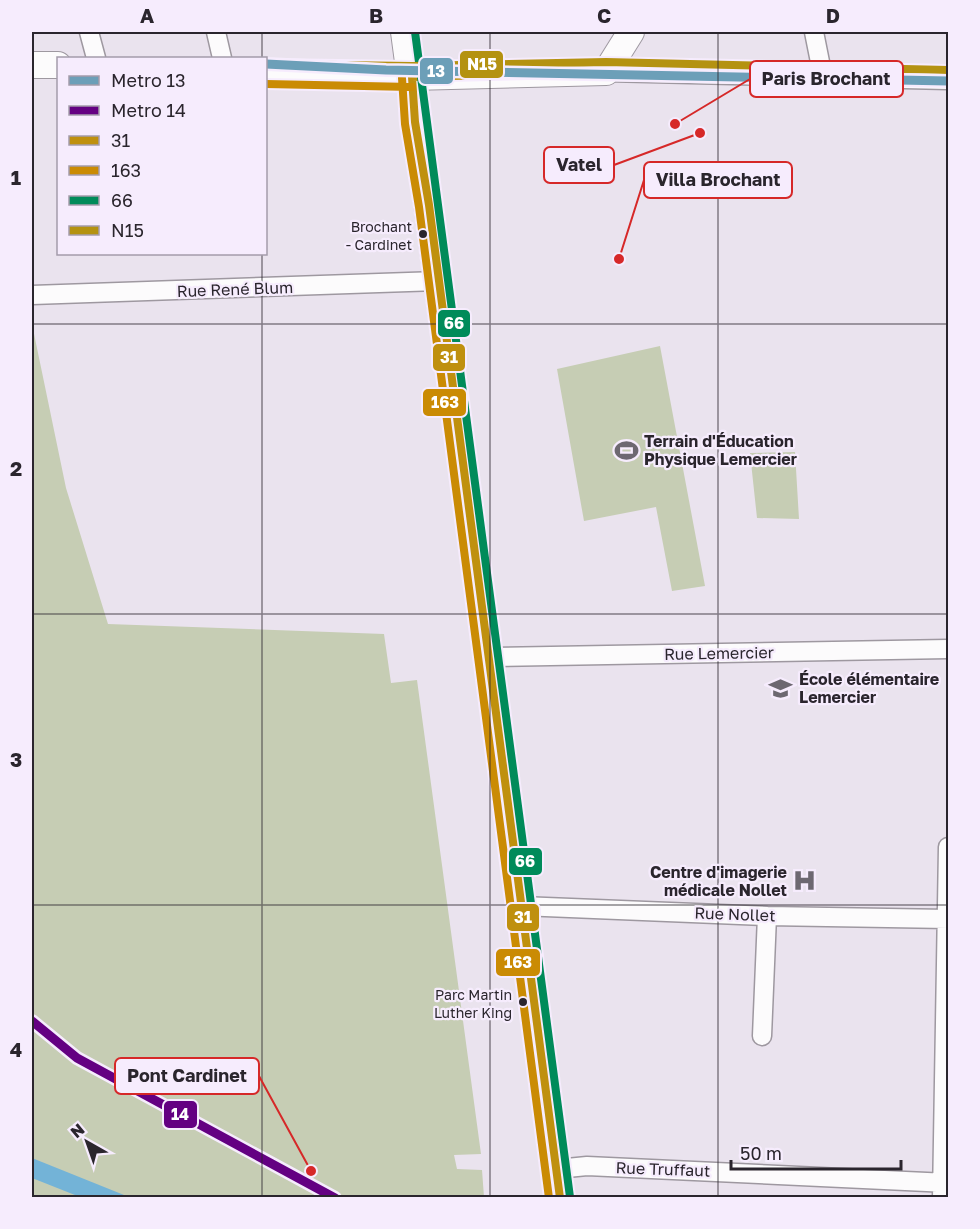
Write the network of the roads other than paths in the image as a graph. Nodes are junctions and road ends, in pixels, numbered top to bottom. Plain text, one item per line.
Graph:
1 (89, 32) edge
2 (216, 32) edge
3 (404, 32) edge
4 (630, 32) edge
5 (814, 32) edge
6 (96, 57) edge
7 (222, 57) edge
8 (32, 65) edge
9 (57, 65) edge
10 (606, 72) junction
11 (267, 74) edge
12 (412, 77) junction
13 (823, 77) junction
14 (948, 80) edge
15 (438, 281) junction
16 (32, 295) edge
17 (948, 649) edge
18 (489, 657) junction
19 (948, 847) edge
20 (521, 906) junction
21 (766, 916) junction
22 (947, 919) edge
23 (762, 1036) dead end
24 (557, 1169) junction
25 (944, 1188) edge
26 (561, 1197) edge

1 - 6 street
2 - 7 street
3 - 12 main road
4 - 10 main road
5 - 13 street
8 - 9 main road
10 - 12 main road
10 - 13 street
11 - 12 main road
12 - 15 main road
13 - 14 street
15 - 16 street, Rue René Blum
15 - 18 main road
17 - 18 street, Rue Lemercier
18 - 20 main road
19 - 22 street
20 - 21 street, Rue Nollet
20 - 24 main road
21 - 22 street, Rue Nollet
21 - 23 street
22 - 25 street
24 - 25 street, Rue Truffaut
24 - 26 main road

